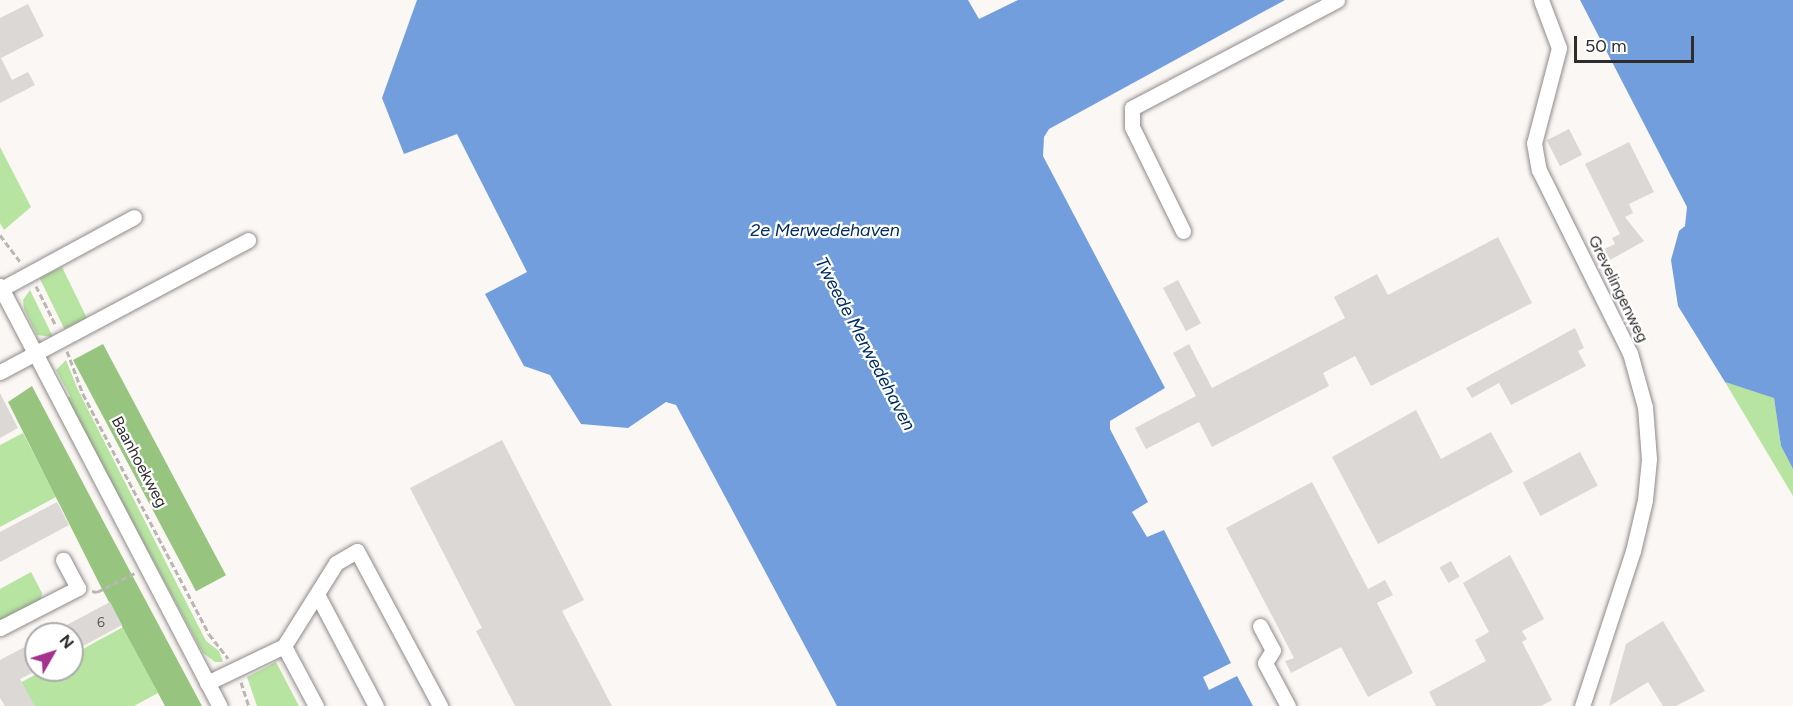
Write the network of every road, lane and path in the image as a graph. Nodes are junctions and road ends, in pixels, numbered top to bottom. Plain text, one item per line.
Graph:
1 (1541, 0) edge
2 (1331, 1) edge
3 (134, 217) dead end
4 (1183, 231) dead end
5 (0, 235) edge
6 (248, 240) dead end
7 (29, 273) junction
8 (1, 287) edge
9 (63, 340) junction
10 (35, 354) junction
11 (0, 372) edge
12 (63, 560) dead end
13 (147, 567) junction
14 (78, 588) junction
15 (318, 597) junction
16 (1260, 626) dead end
17 (0, 628) edge
18 (284, 646) junction
19 (236, 671) junction
20 (207, 683) junction
21 (220, 706) edge
22 (249, 706) edge
23 (316, 706) edge
24 (376, 706) edge
25 (440, 706) edge
26 (1288, 706) edge
27 (1582, 706) edge

1 - 27 street, Grevelingenweg
2 - 4 street
3 - 7 street
5 - 7 path, Baanhoekweg
6 - 9 street
7 - 8 street
7 - 9 path, Baanhoekweg
8 - 10 street
9 - 10 street
9 - 19 path, Baanhoekweg
10 - 11 street
10 - 13 street
12 - 14 street
13 - 14 path
13 - 20 street
14 - 17 street
15 - 18 street
15 - 24 street
15 - 25 street
16 - 26 street
18 - 19 street
18 - 23 street
19 - 20 street
19 - 22 path, Baanhoekweg
20 - 21 street

